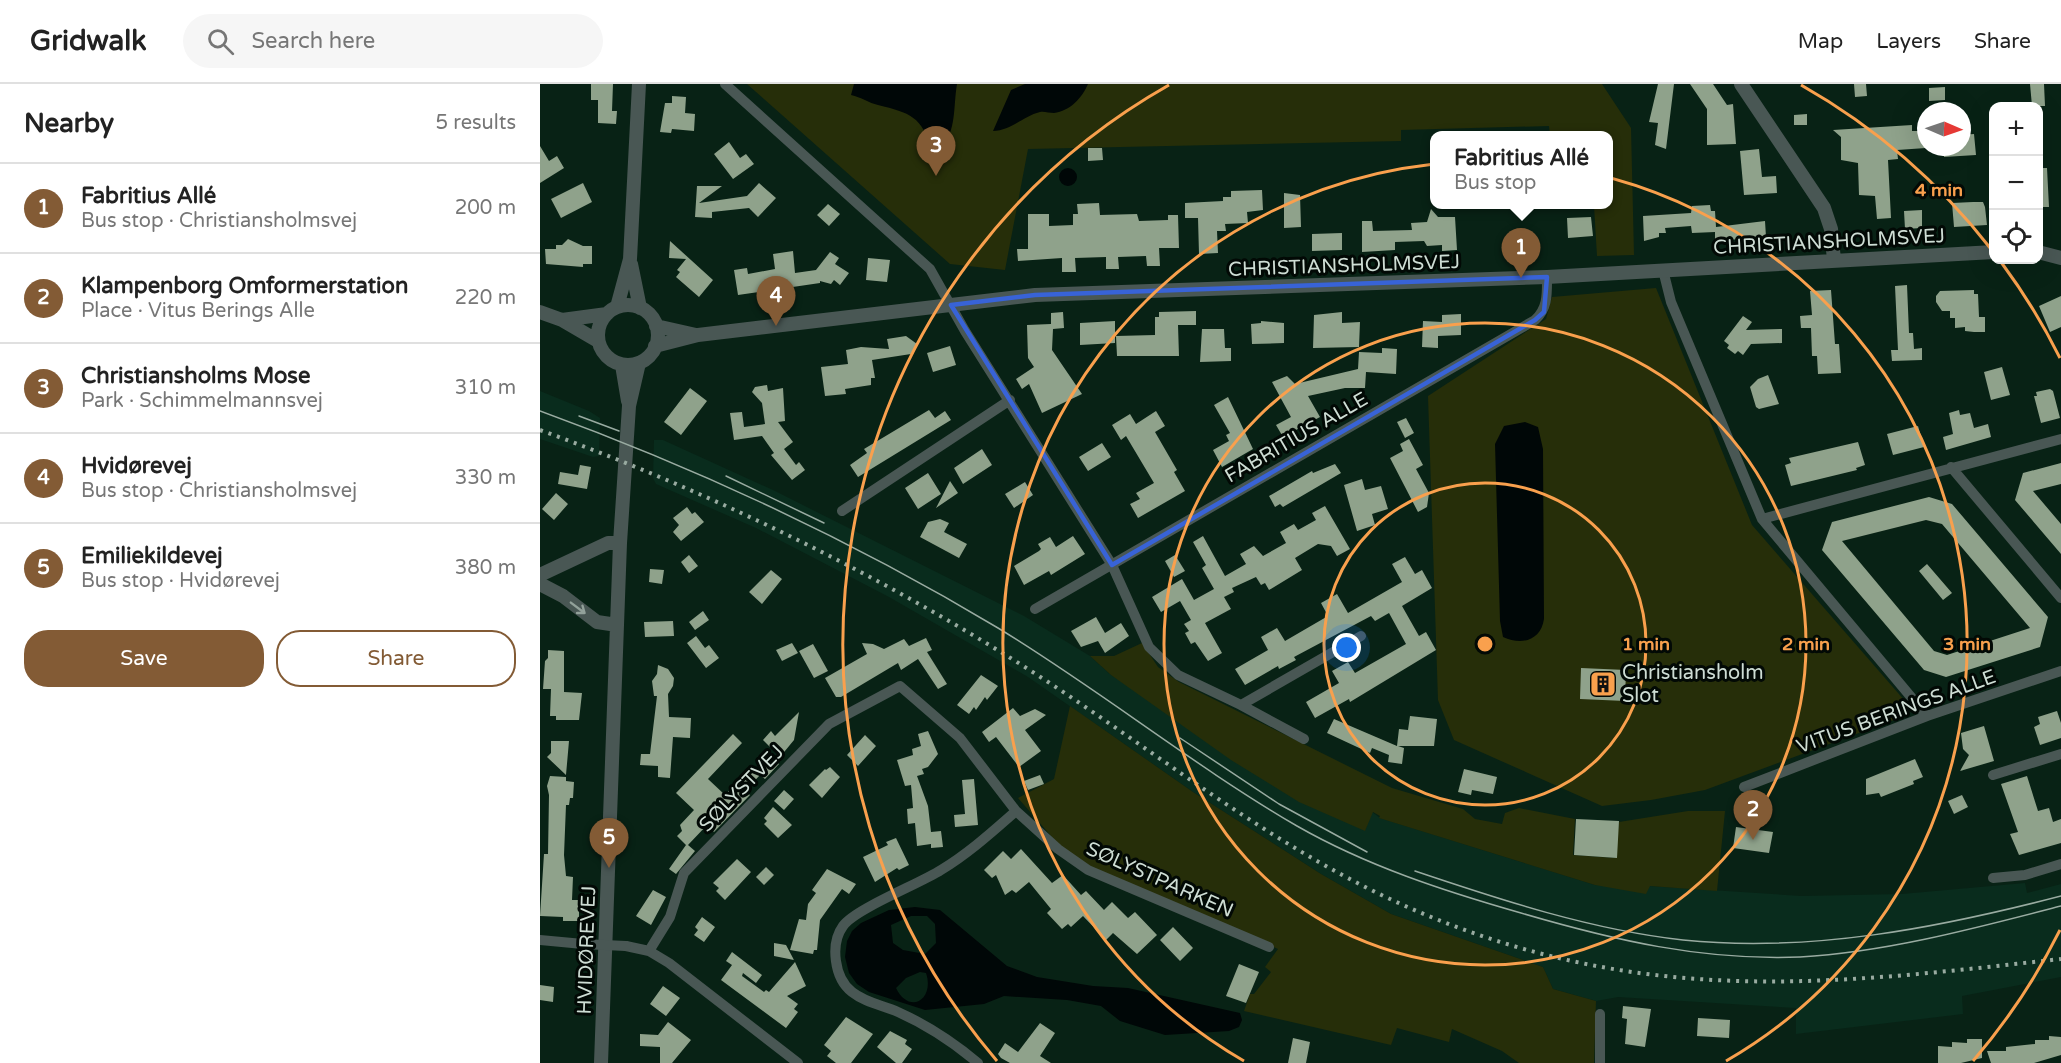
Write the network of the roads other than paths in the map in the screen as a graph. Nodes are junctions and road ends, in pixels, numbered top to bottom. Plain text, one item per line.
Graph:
1 (639, 84) edge
2 (725, 84) edge
3 (1741, 84) edge
4 (1989, 252) edge
5 (2043, 252) edge
6 (2060, 254) edge
7 (630, 259) junction
8 (1834, 260) junction
9 (1663, 270) junction
10 (1547, 278) junction
11 (951, 305) junction
12 (640, 308) junction
13 (612, 311) junction
14 (540, 312) edge
15 (562, 320) junction
16 (656, 326) junction
17 (698, 335) junction
18 (598, 341) junction
19 (656, 346) junction
20 (639, 363) junction
21 (621, 365) junction
22 (1010, 400) junction
23 (629, 406) junction
24 (2061, 439) edge
25 (1951, 467) junction
26 (842, 511) dead end
27 (1762, 519) junction
28 (620, 543) junction
29 (1112, 565) junction
30 (540, 574) edge
31 (540, 585) edge
32 (2061, 598) edge
33 (1035, 609) dead end
34 (617, 625) junction
35 (1362, 636) dead end
36 (2061, 671) edge
37 (900, 686) joint
38 (1241, 705) junction
39 (1927, 716) junction
40 (1304, 739) dead end
41 (2061, 754) edge
42 (1993, 775) dead end
43 (1744, 787) dead end
44 (1016, 811) junction
45 (2061, 864) edge
46 (1993, 878) dead end
47 (540, 940) edge
48 (1269, 947) dead end
49 (649, 951) junction
50 (1600, 1014) dead end
51 (601, 1063) edge
52 (798, 1063) edge
53 (978, 1063) edge
54 (1600, 1063) edge

1 - 7 street
2 - 11 street
3 - 8 street
4 - 8 street, CHRISTIANSHOLMSVEJ
5 - 6 street
7 - 12 street
7 - 13 street
8 - 9 street, CHRISTIANSHOLMSVEJ
9 - 10 street, CHRISTIANSHOLMSVEJ
9 - 27 street
10 - 11 street, CHRISTIANSHOLMSVEJ
10 - 29 street, FABRITIUS ALLE
11 - 17 street, CHRISTIANSHOLMSVEJ
11 - 22 street
12 - 13 street
12 - 16 street
13 - 15 street
13 - 18 street
14 - 15 street
15 - 18 street
16 - 17 street, CHRISTIANSHOLMSVEJ
16 - 19 street
17 - 19 street, CHRISTIANSHOLMSVEJ
18 - 21 street
19 - 20 street
20 - 21 street
20 - 23 street, HVIDØREVEJ
21 - 23 street, HVIDØREVEJ
22 - 26 street
22 - 29 street
23 - 28 street, HVIDØREVEJ
24 - 25 street
25 - 27 street
25 - 32 street
27 - 39 street
28 - 30 street
28 - 34 street, HVIDØREVEJ
29 - 33 street, FABRITIUS ALLE
29 - 38 street
31 -> 34 street
34 - 51 street, HVIDØREVEJ
35 - 38 street
36 - 39 street, VITUS BERINGS ALLE
37 - 44 street, SØLYSTPARKEN
37 - 49 street, SØLYSTVEJ
38 - 40 street
39 - 43 street, VITUS BERINGS ALLE
41 - 42 street
44 - 48 street, SØLYSTPARKEN
44 - 53 street
45 - 46 street
47 - 49 street, bridge
49 - 52 street
50 - 54 street

